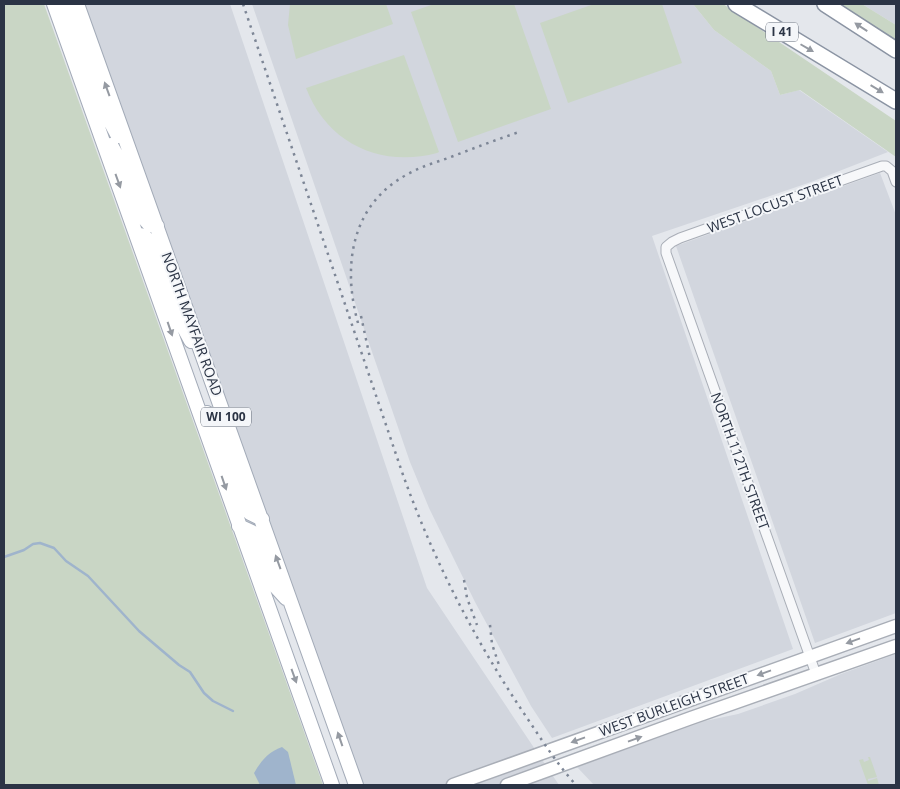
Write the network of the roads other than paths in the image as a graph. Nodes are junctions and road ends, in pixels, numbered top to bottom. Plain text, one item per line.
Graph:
1 (54, 4) edge
2 (66, 4) edge
3 (77, 4) edge
4 (736, 4) edge
5 (826, 4) edge
6 (896, 50) edge
7 (896, 101) edge
8 (94, 114) junction
9 (136, 167) junction
10 (896, 182) edge
11 (157, 226) junction
12 (136, 234) junction
13 (666, 247) joint
14 (211, 378) junction
15 (188, 379) junction
16 (262, 519) junction
17 (239, 526) junction
18 (294, 608) junction
19 (896, 626) edge
20 (896, 646) edge
21 (810, 656) junction
22 (816, 674) junction
23 (326, 768) junction
24 (332, 785) edge
25 (339, 785) edge
26 (356, 785) edge
27 (453, 785) edge
28 (508, 785) edge

1 - 8 main road, NORTH MAYFAIR ROAD / WI 100
2 - 9 main road
9 -> 3 main road, NORTH MAYFAIR ROAD / WI 100
4 -> 7 highway, I 41
6 -> 5 highway
8 - 11 main road
8 -> 12 main road, NORTH MAYFAIR ROAD / WI 100
9 - 11 main road, NORTH MAYFAIR ROAD / WI 100
10 - 13 street, WEST LOCUST STREET
11 - 14 main road, NORTH MAYFAIR ROAD / WI 100
12 - 14 main road
12 -> 15 main road, NORTH MAYFAIR ROAD / WI 100
13 - 21 street, NORTH 112TH STREET
14 - 16 main road, NORTH MAYFAIR ROAD / WI 100
15 - 16 main road
15 -> 17 main road, NORTH MAYFAIR ROAD / WI 100
18 -> 16 main road, NORTH MAYFAIR ROAD / WI 100
17 - 18 main road
17 -> 23 main road, NORTH MAYFAIR ROAD / WI 100
26 -> 18 main road, NORTH MAYFAIR ROAD / WI 100
19 -> 21 main road, WEST BURLEIGH STREET
20 - 22 main road, WEST BURLEIGH STREET
21 - 22 street, NORTH 112TH STREET
21 -> 27 main road, WEST BURLEIGH STREET
28 -> 22 main road, WEST BURLEIGH STREET
23 - 24 main road, NORTH MAYFAIR ROAD / WI 100
23 - 25 main road

